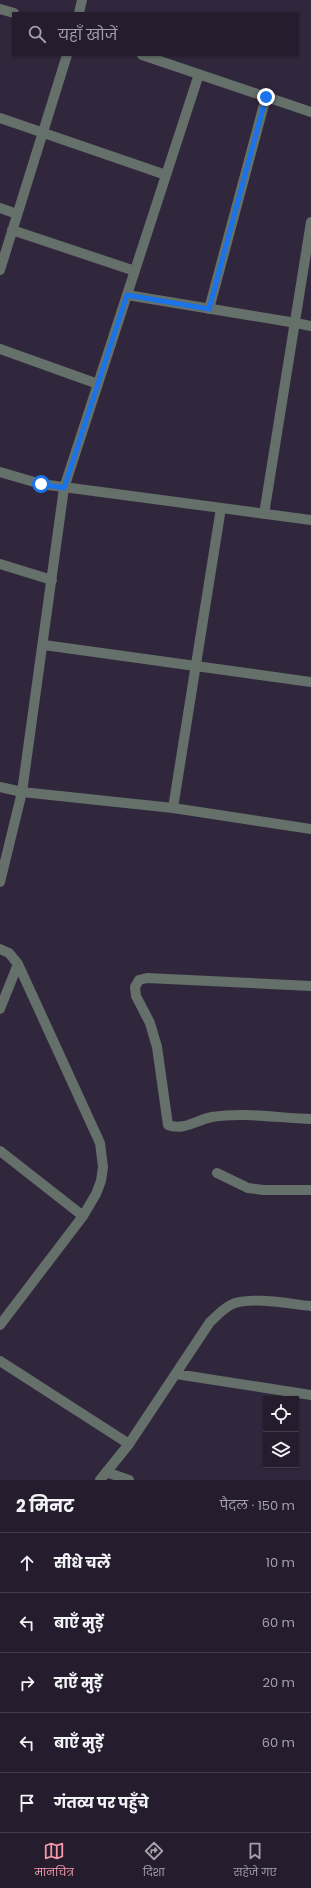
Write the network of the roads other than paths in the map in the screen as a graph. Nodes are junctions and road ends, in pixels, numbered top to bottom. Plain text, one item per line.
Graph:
1 (82, 0) edge
2 (0, 9) edge
3 (12, 12) edge
4 (79, 12) edge
5 (67, 56) edge
6 (145, 56) edge
7 (199, 74) junction
8 (266, 97) junction
9 (311, 112) edge
10 (0, 118) edge
11 (42, 133) junction
12 (166, 175) junction
13 (0, 208) edge
14 (17, 214) junction
15 (311, 222) edge
16 (12, 230) junction
17 (0, 270) edge
18 (135, 271) junction
19 (127, 295) junction
20 (209, 309) junction
21 (296, 323) junction
22 (311, 326) edge
23 (0, 349) edge
24 (98, 384) junction
25 (0, 472) edge
26 (64, 488) junction
27 (221, 508) junction
28 (264, 514) junction
29 (311, 520) edge
30 (0, 564) edge
31 (52, 580) junction
32 (44, 645) junction
33 (194, 666) junction
34 (311, 682) edge
35 (0, 787) edge
36 (22, 792) junction
37 (172, 808) junction
38 (311, 828) edge
39 (0, 882) edge
40 (0, 949) edge
41 (18, 964) junction
42 (311, 986) edge
43 (0, 1009) edge
44 (311, 1119) edge
45 (0, 1151) edge
46 (217, 1173) dead end
47 (311, 1190) edge
48 (83, 1216) junction
49 (311, 1306) edge
50 (0, 1325) edge
51 (0, 1361) edge
52 (176, 1374) junction
53 (311, 1395) edge
54 (128, 1444) junction
55 (103, 1476) edge
56 (129, 1480) edge

1 - 4 street
2 - 3 street
5 - 11 street
6 - 7 street
7 - 8 street
7 - 12 street
8 - 9 street
8 - 20 street
10 - 11 street
11 - 12 street
11 - 14 street
12 - 18 street
13 - 14 street
14 - 16 street
15 - 21 street
16 - 17 street
16 - 18 street
18 - 19 street
19 - 20 street
19 - 24 street
20 - 21 street
21 - 22 street
21 - 28 street
23 - 24 street
24 - 26 street
25 - 26 street
26 - 27 street
26 - 31 street
27 - 28 street
27 - 33 street
28 - 29 street
30 - 31 street
31 - 32 street
32 - 33 street
32 - 36 street
33 - 34 street
33 - 37 street
35 - 36 street
36 - 37 street
36 - 39 street
37 - 38 street
40 - 41 street
41 - 43 street
41 - 48 street
42 - 44 street
45 - 48 street
46 - 47 street
48 - 50 street
49 - 52 street
51 - 54 street
52 - 53 street
52 - 54 street
54 - 55 street
55 - 56 street

